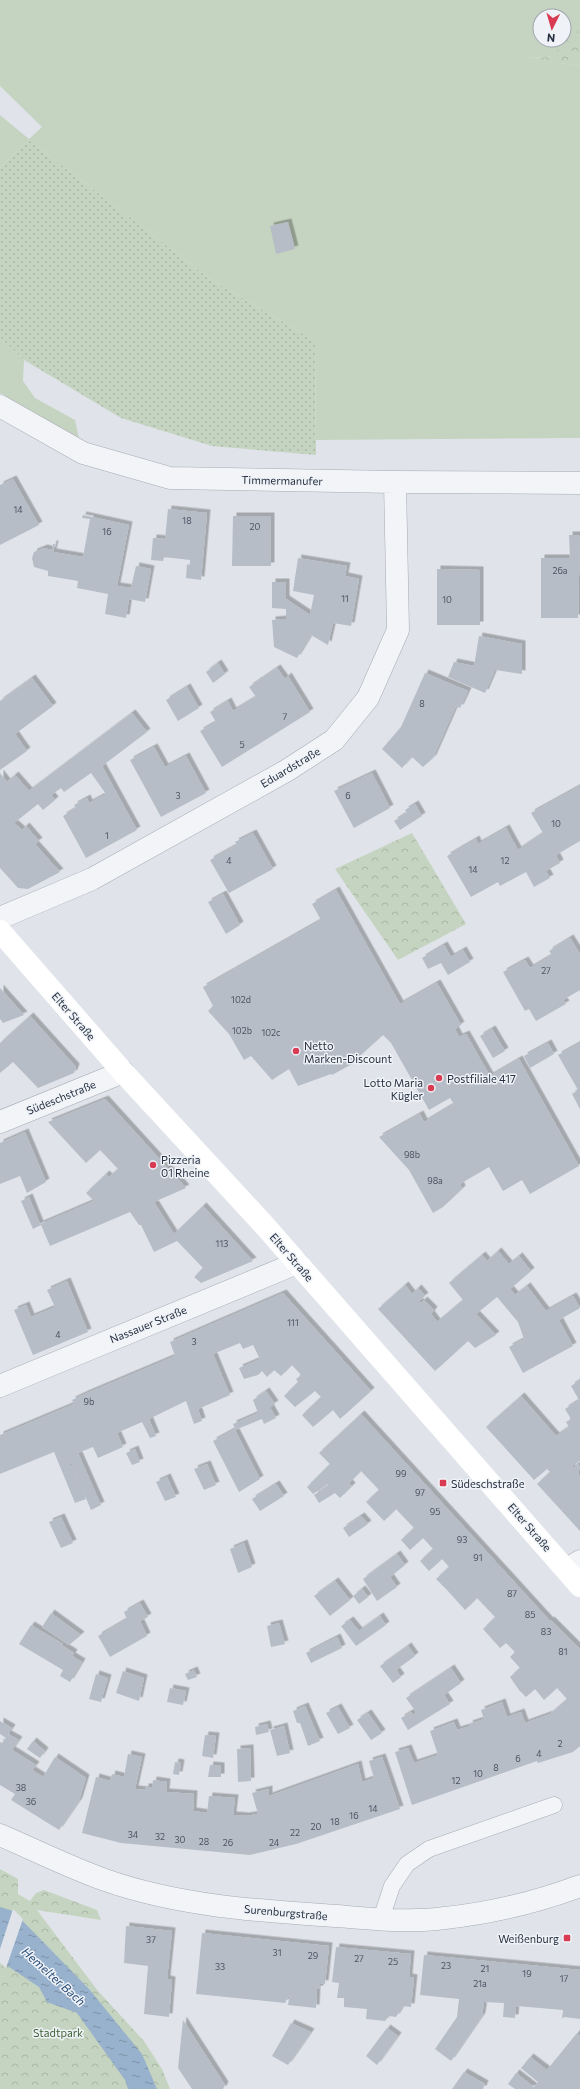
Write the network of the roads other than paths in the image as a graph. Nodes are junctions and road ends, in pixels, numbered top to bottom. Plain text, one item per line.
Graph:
1 (0, 406) edge
2 (395, 482) junction
3 (580, 483) edge
4 (0, 918) edge
5 (0, 930) edge
6 (123, 1072) junction
7 (0, 1122) edge
8 (297, 1263) junction
9 (0, 1386) edge
10 (573, 1565) edge
11 (580, 1586) edge
12 (554, 1805) dead end
13 (0, 1835) edge
14 (580, 1886) edge
15 (381, 1919) junction

1 - 2 street, Timmermanufer
2 - 3 street, Timmermanufer
2 - 4 street, Eduardstraße
5 - 6 main road, Elter Straße
6 - 7 street, Südeschstraße
6 - 8 main road, Elter Straße
8 - 9 street, Nassauer Straße
8 - 10 main road, Elter Straße
10 - 11 main road, Elter Straße
12 - 15 lane
13 - 15 street, Surenburgstraße
14 - 15 street, Surenburgstraße

